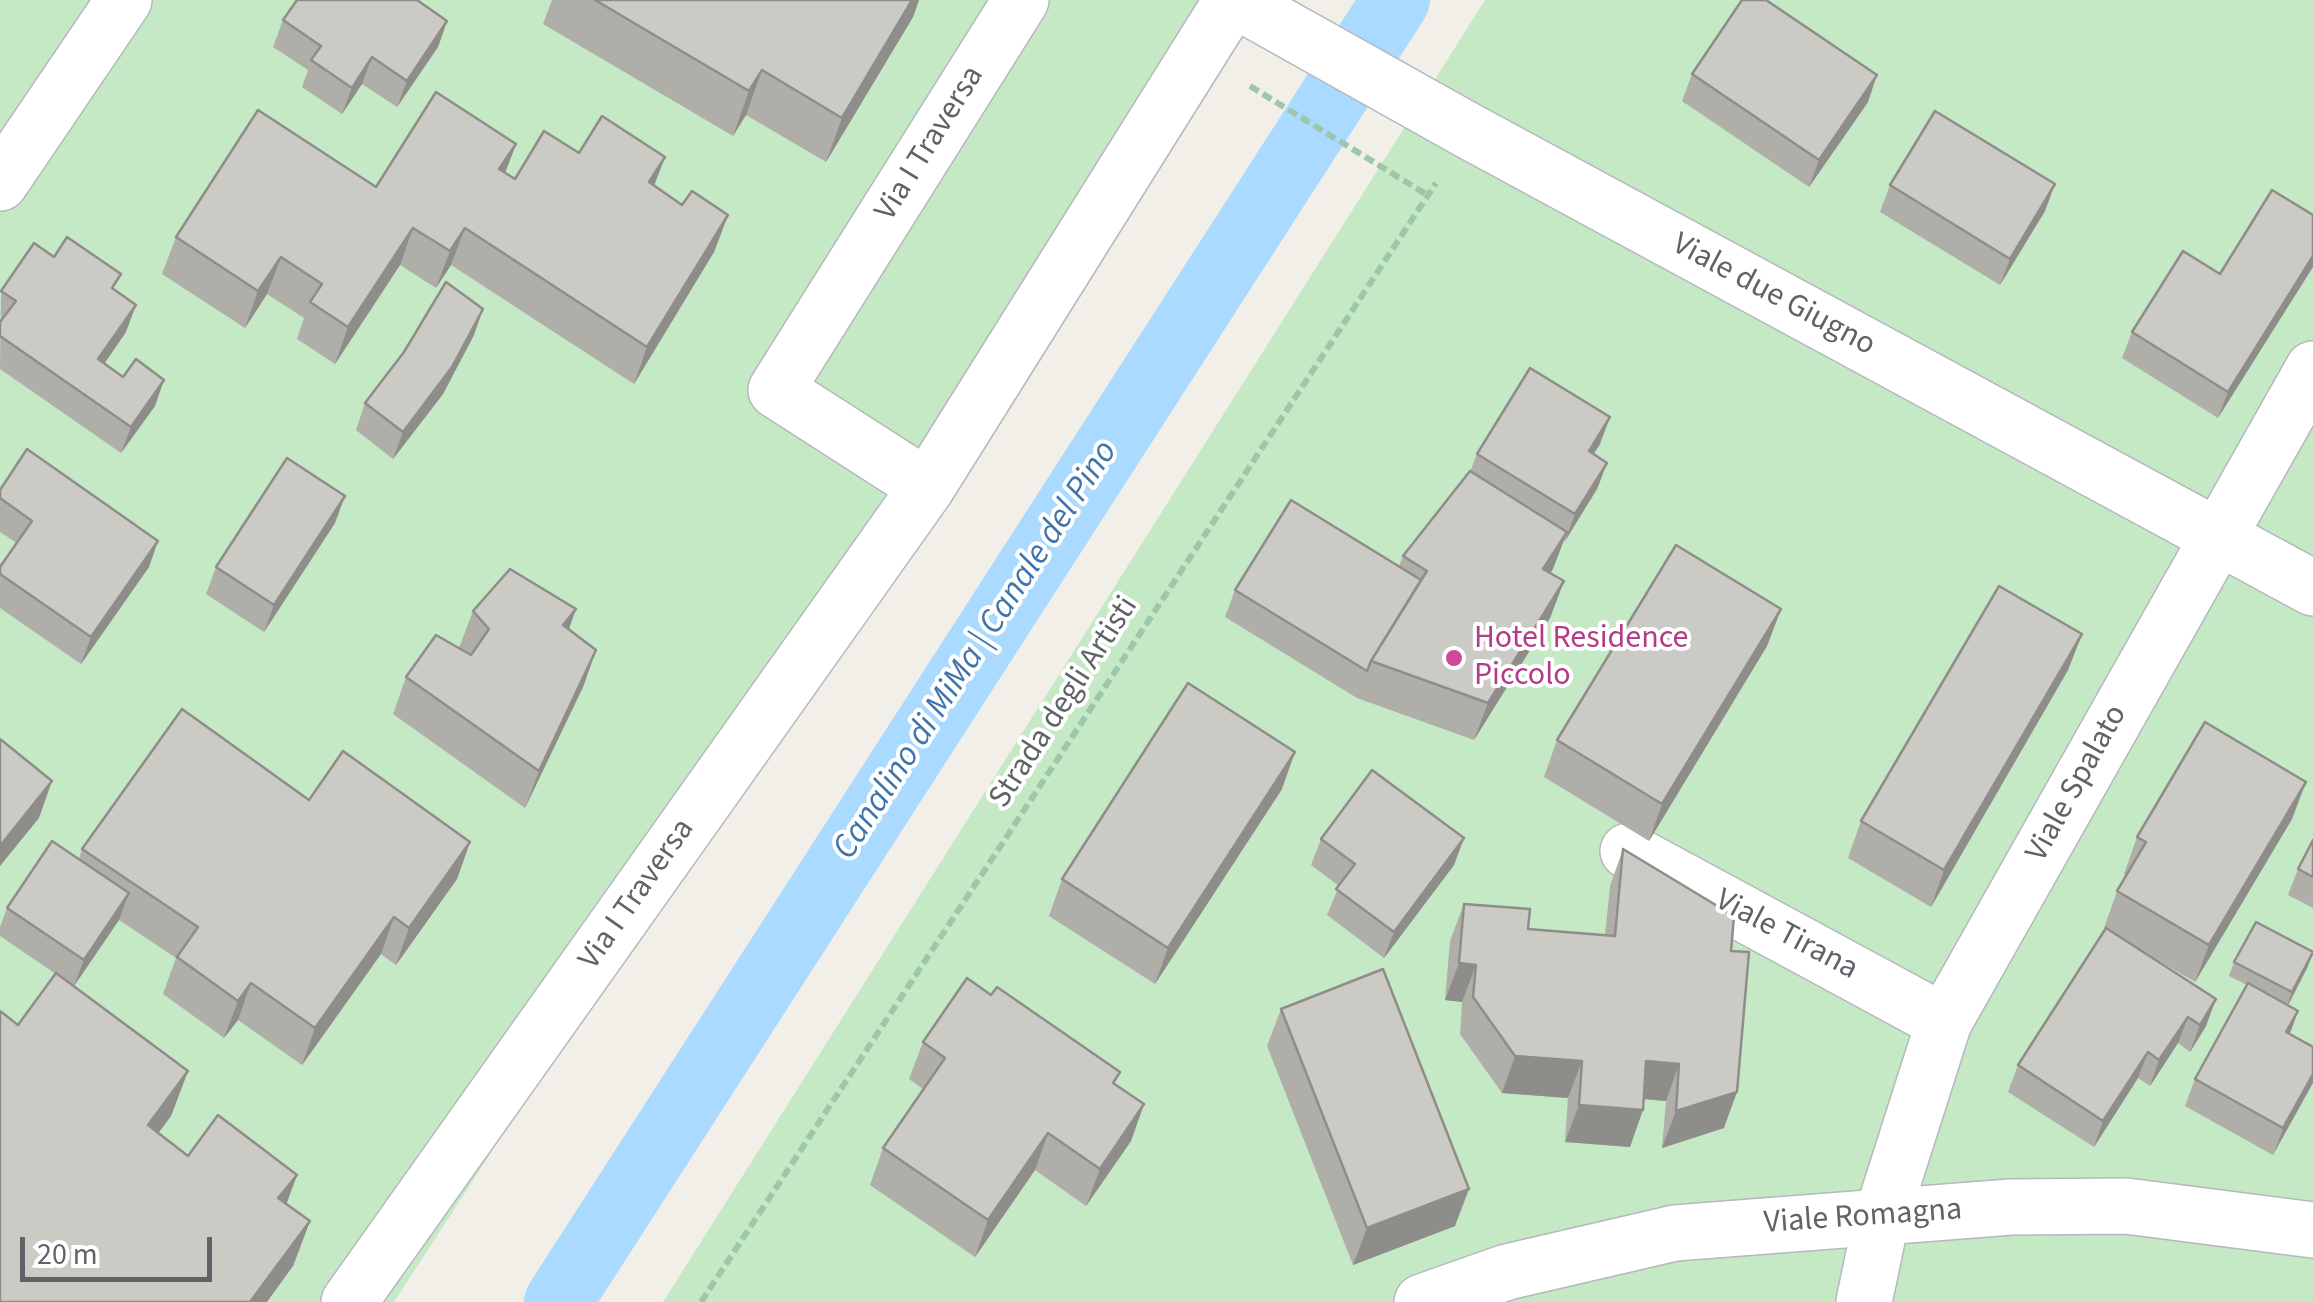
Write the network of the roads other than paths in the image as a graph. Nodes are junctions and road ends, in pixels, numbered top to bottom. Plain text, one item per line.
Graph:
1 (124, 0) edge
2 (1022, 0) edge
3 (1234, 0) edge
4 (0, 183) edge
5 (2313, 369) edge
6 (927, 488) junction
7 (2218, 536) junction
8 (2313, 588) edge
9 (1628, 850) edge
10 (1944, 1022) junction
11 (1882, 1216) junction
12 (2313, 1230) edge
13 (349, 1302) edge
14 (1422, 1302) edge
15 (1864, 1302) edge

1 - 4 street
2 - 6 street, Via I Traversa
3 - 6 street, Via I Traversa
3 - 7 street, Viale due Giugno
5 - 7 street, Viale Spalato
6 - 13 street, Via I Traversa
7 - 8 street, Viale due Giugno
7 - 10 street, Viale Spalato
9 - 10 street, Viale Tirana
10 - 11 street, Viale Spalato
11 - 12 street, Viale Romagna
11 - 14 street, Viale Romagna
11 - 15 street, Viale Spalato

